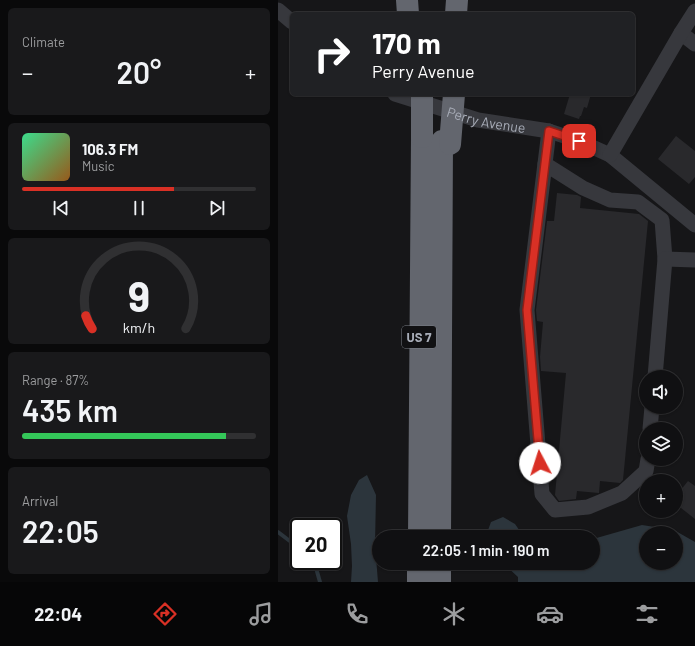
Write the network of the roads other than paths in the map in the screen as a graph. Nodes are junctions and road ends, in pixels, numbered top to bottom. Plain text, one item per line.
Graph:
1 (407, 0) edge
2 (422, 0) edge
3 (443, 0) edge
4 (458, 0) edge
5 (278, 10) edge
6 (695, 11) edge
7 (408, 12) edge
8 (422, 12) edge
9 (443, 12) edge
10 (456, 12) edge
11 (290, 20) edge
12 (681, 33) junction
13 (695, 44) edge
14 (401, 96) edge
15 (412, 96) edge
16 (422, 96) edge
17 (442, 96) edge
18 (453, 96) edge
19 (549, 131) junction
20 (431, 139) junction
21 (610, 155) junction
22 (545, 164) junction
23 (695, 225) edge
24 (666, 259) junction
25 (695, 260) edge
26 (656, 370) edge
27 (647, 466) edge
28 (418, 530) edge
29 (440, 530) edge
30 (418, 570) edge
31 (440, 570) edge
32 (418, 582) edge
33 (440, 582) edge

1 - 7 highway
2 - 8 highway
3 - 9 highway
4 - 10 highway
5 - 11 street
6 - 12 street
12 - 13 street
12 - 21 street
14 - 19 street, Perry Avenue
15 - 20 highway
16 - 20 highway, US 7, bridge
17 - 20 highway, US 7
18 - 20 highway, bridge
19 - 21 street, Perry Avenue
19 - 22 street
20 - 28 highway, US 7
20 - 29 highway, US 7
21 - 23 street, Perry Avenue
22 - 24 street
22 - 27 street
24 - 25 street
24 - 26 street
30 - 32 highway
31 - 33 highway

